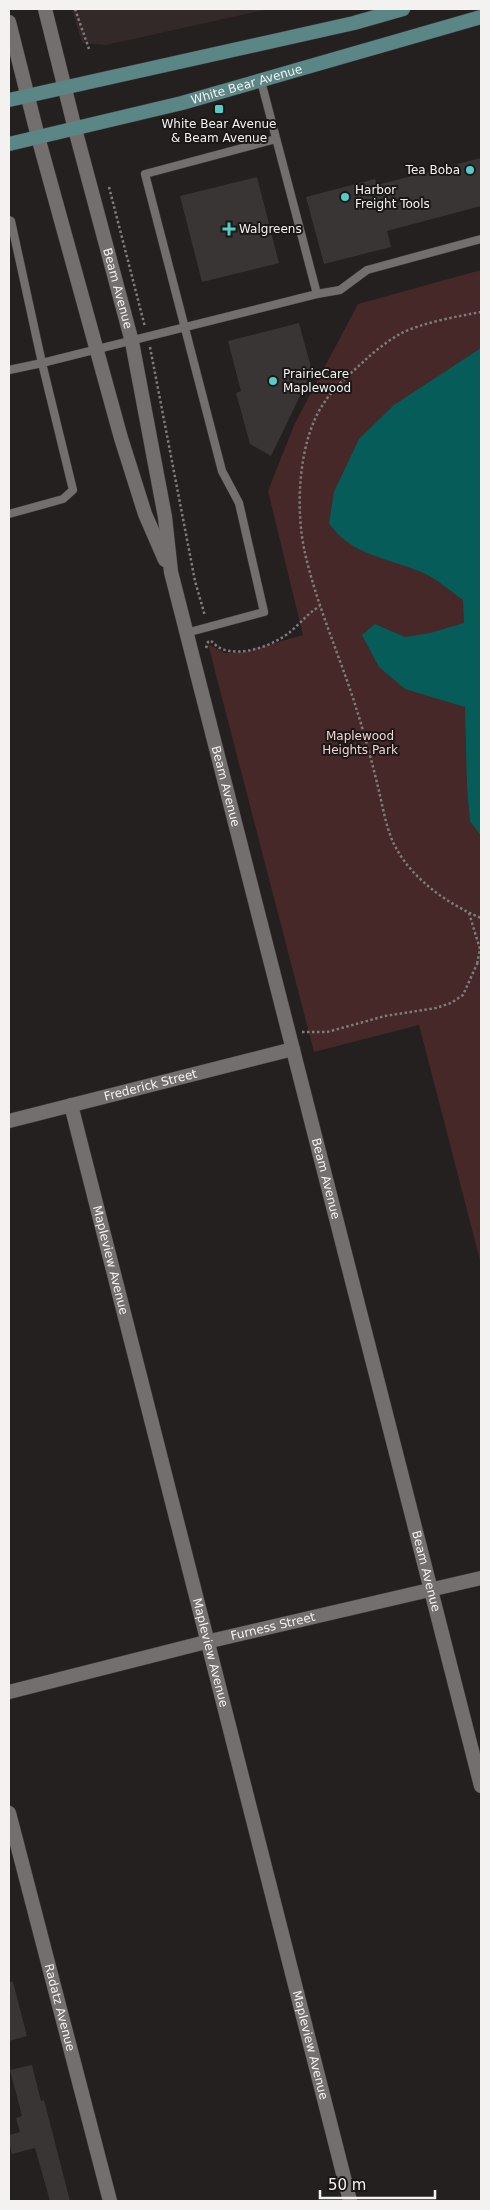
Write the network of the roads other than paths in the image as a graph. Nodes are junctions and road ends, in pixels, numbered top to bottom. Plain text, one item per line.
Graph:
1 (44, 9) edge
2 (402, 9) edge
3 (481, 17) edge
4 (9, 22) edge
5 (261, 81) junction
6 (64, 87) junction
7 (27, 96) junction
8 (9, 100) edge
9 (75, 129) junction
10 (38, 137) junction
11 (276, 139) junction
12 (9, 144) edge
13 (9, 220) edge
14 (481, 239) edge
15 (317, 294) junction
16 (185, 328) junction
17 (132, 342) junction
18 (97, 349) junction
19 (42, 363) junction
20 (9, 370) edge
21 (9, 514) edge
22 (171, 572) junction
23 (186, 633) junction
24 (293, 1049) junction
25 (72, 1105) junction
26 (9, 1121) edge
27 (481, 1578) edge
28 (431, 1591) junction
29 (206, 1642) junction
30 (9, 1692) edge
31 (481, 1786) edge
32 (9, 1813) edge
33 (110, 2201) edge
34 (350, 2201) edge

1 - 6 street, Beam Avenue
2 - 6 main road
3 - 5 main road, White Bear Avenue
4 - 7 street, Beam Avenue
5 - 9 main road, White Bear Avenue
5 - 11 lane
6 - 7 main road
6 - 9 street, Beam Avenue
7 - 8 main road
7 - 10 street, Beam Avenue
9 - 10 main road, White Bear Avenue
9 - 17 street, Beam Avenue
10 - 12 main road, White Bear Avenue
10 - 18 street, Beam Avenue
11 - 15 lane
11 - 16 lane
13 - 19 lane
14 - 15 lane
15 - 16 lane
16 - 17 lane
16 - 23 lane
17 - 18 lane
17 - 22 street, Beam Avenue
18 - 19 lane
18 - 22 street, Beam Avenue
19 - 20 lane
19 - 21 lane
22 - 23 street, Beam Avenue
23 - 24 street, Beam Avenue
24 - 25 street, Frederick Street
24 - 28 street, Beam Avenue
25 - 26 street, Frederick Street
25 - 29 street, Mapleview Avenue
27 - 28 street, Furness Street
28 - 29 street, Furness Street
28 - 31 street, Beam Avenue
29 - 30 street, Furness Street
29 - 34 street, Mapleview Avenue
32 - 33 street, Radatz Avenue

